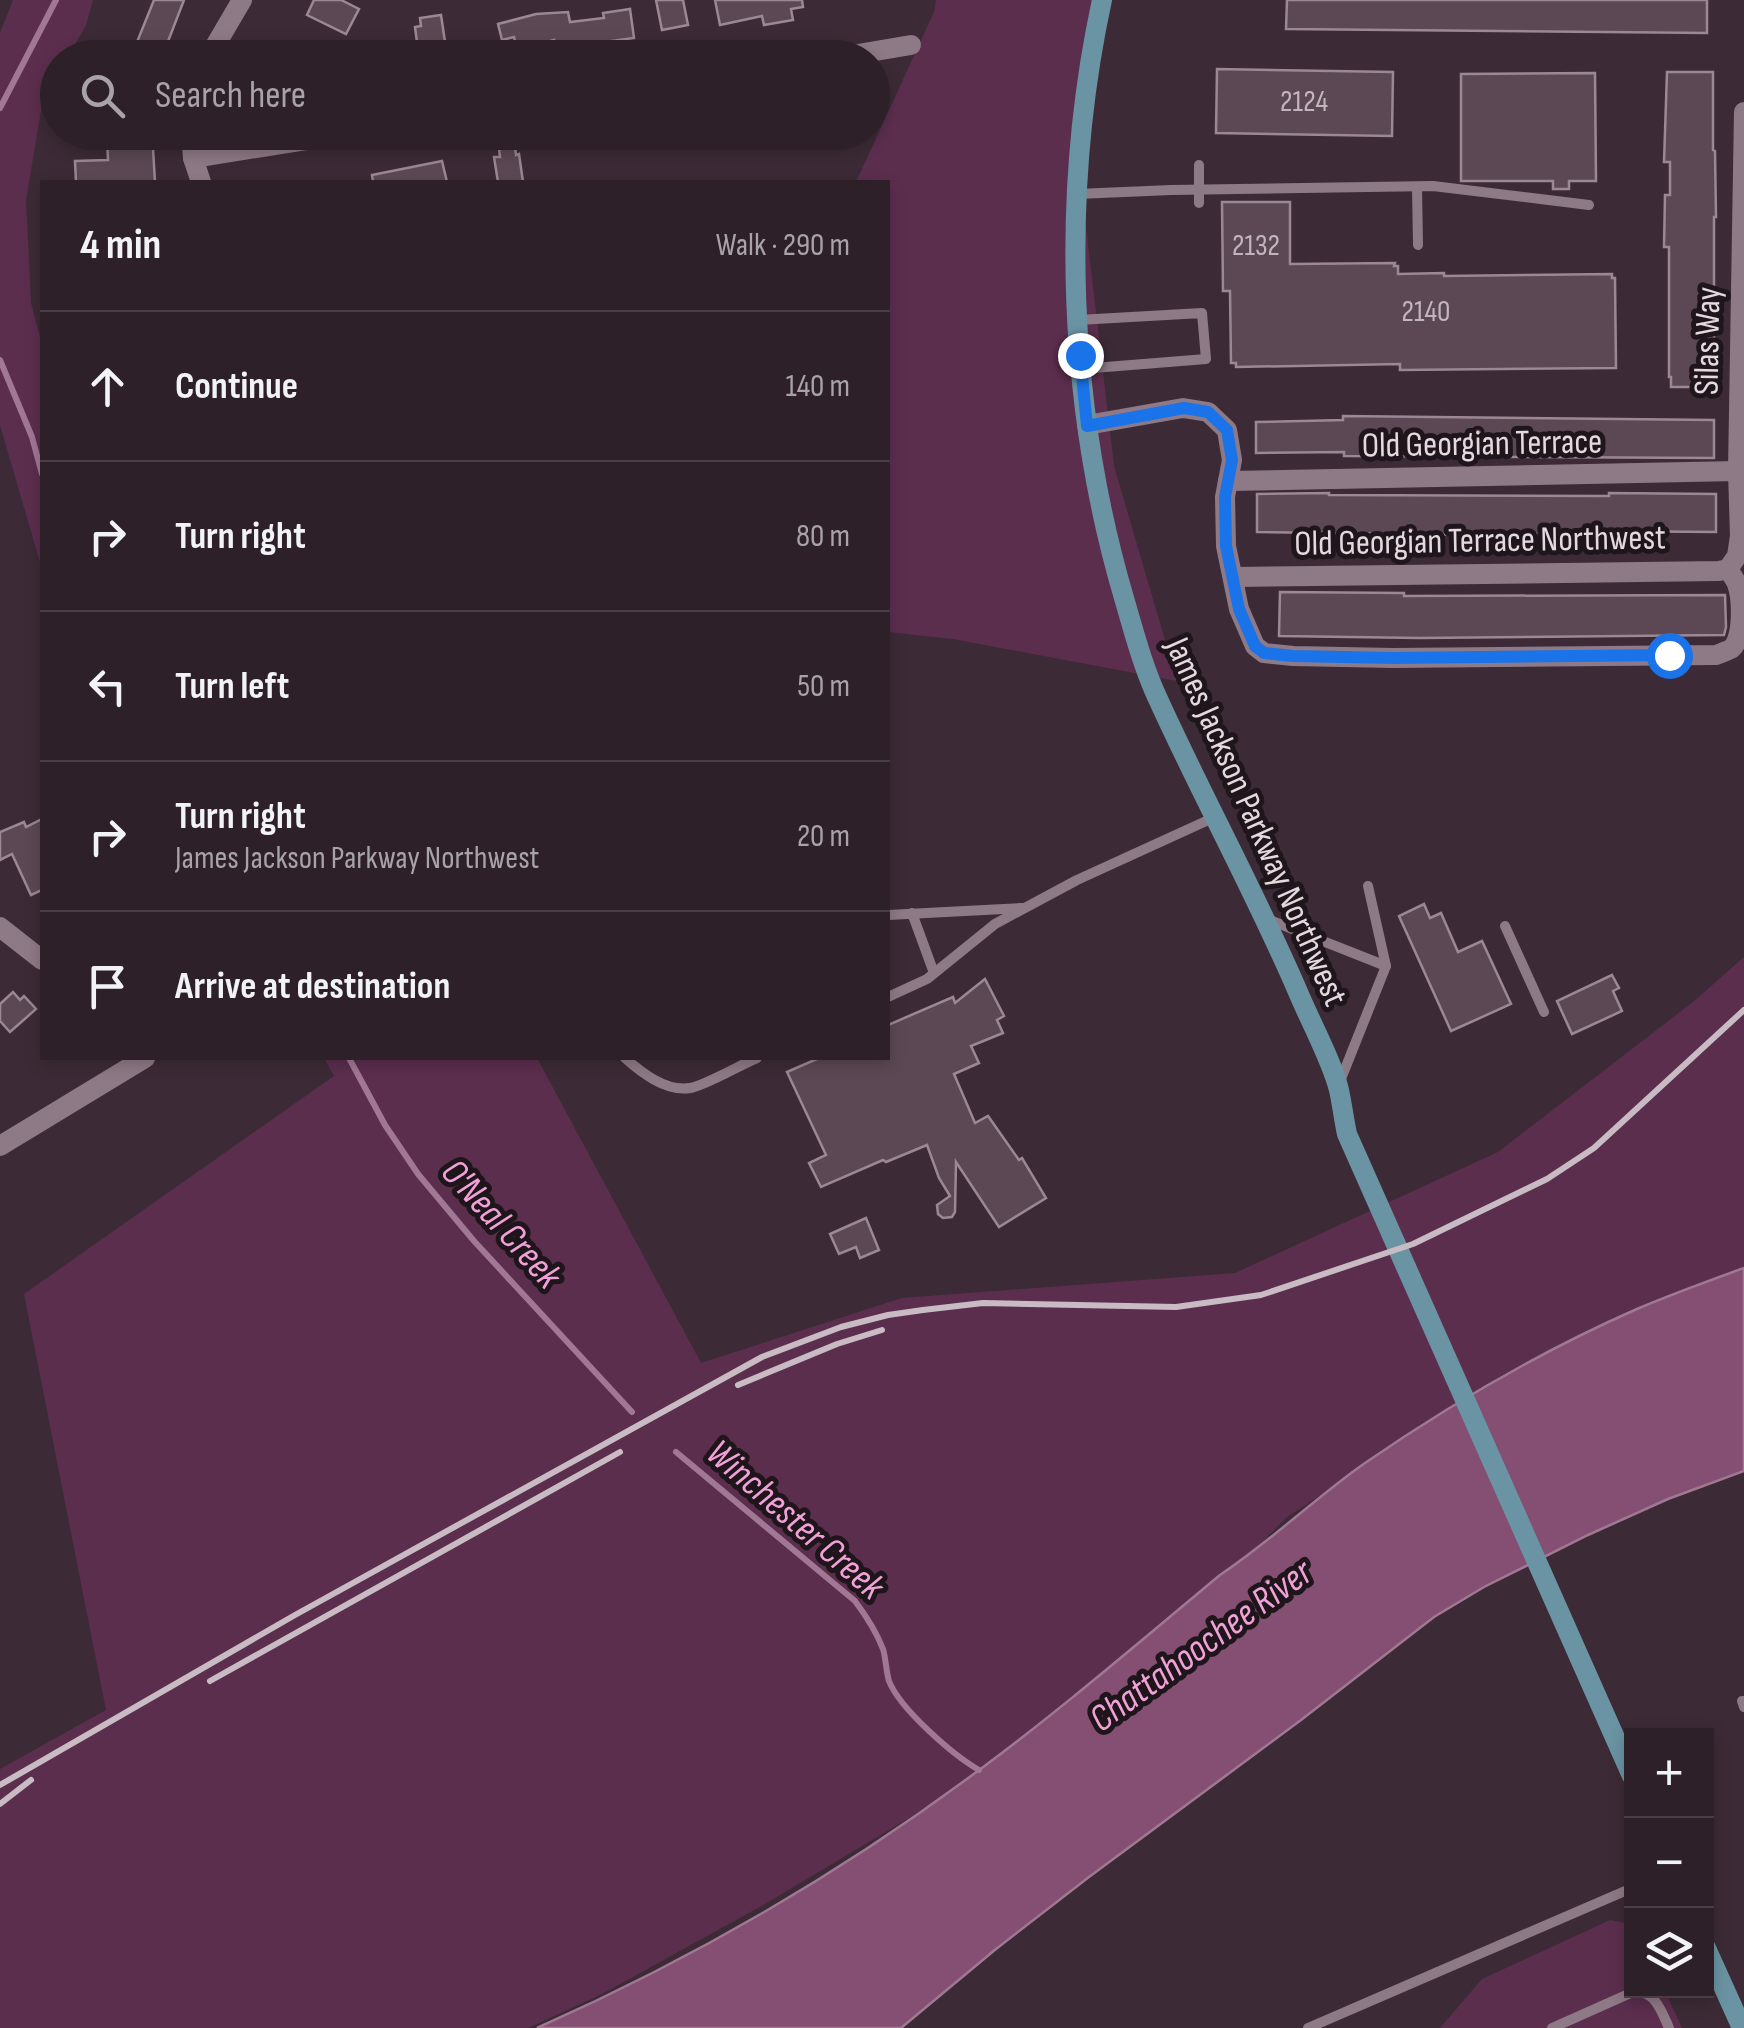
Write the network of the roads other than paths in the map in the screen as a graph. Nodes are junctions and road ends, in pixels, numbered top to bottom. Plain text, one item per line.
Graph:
1 (242, 0) edge
2 (1102, 0) edge
3 (219, 40) edge
4 (911, 46) dead end
5 (890, 49) edge
6 (1744, 112) edge
7 (192, 150) edge
8 (243, 150) edge
9 (193, 158) junction
10 (1198, 165) dead end
11 (200, 180) edge
12 (1417, 187) junction
13 (1199, 189) junction
14 (1077, 194) junction
15 (1199, 204) dead end
16 (1589, 205) dead end
17 (1743, 232) edge
18 (1418, 245) dead end
19 (1078, 320) junction
20 (1082, 368) junction
21 (1087, 426) junction
22 (1742, 430) edge
23 (1738, 471) junction
24 (1228, 481) junction
25 (1728, 569) junction
26 (1233, 577) junction
27 (1216, 817) junction
28 (1368, 886) dead end
29 (1027, 907) junction
30 (912, 913) junction
31 (890, 915) edge
32 (1267, 919) junction
33 (1505, 926) dead end
34 (0, 927) edge
35 (40, 958) edge
36 (1386, 966) junction
37 (934, 973) junction
38 (890, 996) edge
39 (1544, 1012) dead end
40 (142, 1060) edge
41 (629, 1060) edge
42 (753, 1060) edge
43 (1338, 1086) junction
44 (0, 1146) edge
45 (1624, 1758) edge
46 (1624, 1891) edge
47 (1714, 1966) edge
48 (1308, 2028) edge
49 (1552, 2028) edge
50 (1668, 2028) edge
51 (1742, 2028) edge

1 - 3 street
2 - 14 main road, James Jackson Parkway Northwest
4 - 5 street
6 - 17 street, Silas Way
7 - 9 street
8 - 9 street
9 - 11 street
10 - 13 lane
12 - 13 lane
12 - 16 lane
12 - 18 lane
13 - 14 lane
13 - 15 lane
14 - 19 main road, James Jackson Parkway Northwest
17 - 22 street, Silas Way
19 - 20 main road, James Jackson Parkway Northwest
19 - 20 lane
20 - 21 main road, James Jackson Parkway Northwest
21 - 24 street
21 - 27 main road, James Jackson Parkway Northwest
22 - 23 street, Silas Way
23 - 24 street, Old Georgian Terrace
23 - 25 street, Silas Way
24 - 26 street
25 - 26 street, Old Georgian Terrace Northwest
25 - 26 street
27 - 29 lane
27 - 32 main road, James Jackson Parkway Northwest
28 - 36 lane
29 - 30 lane
29 - 37 lane
30 - 31 lane
30 - 37 lane
32 - 36 lane
32 - 43 main road, James Jackson Parkway Northwest
33 - 39 lane
34 - 35 street
36 - 43 lane
37 - 38 lane
40 - 44 street
41 - 42 lane
43 - 45 main road, James Jackson Parkway Northwest
46 - 48 lane
47 - 51 main road
49 - 50 lane

